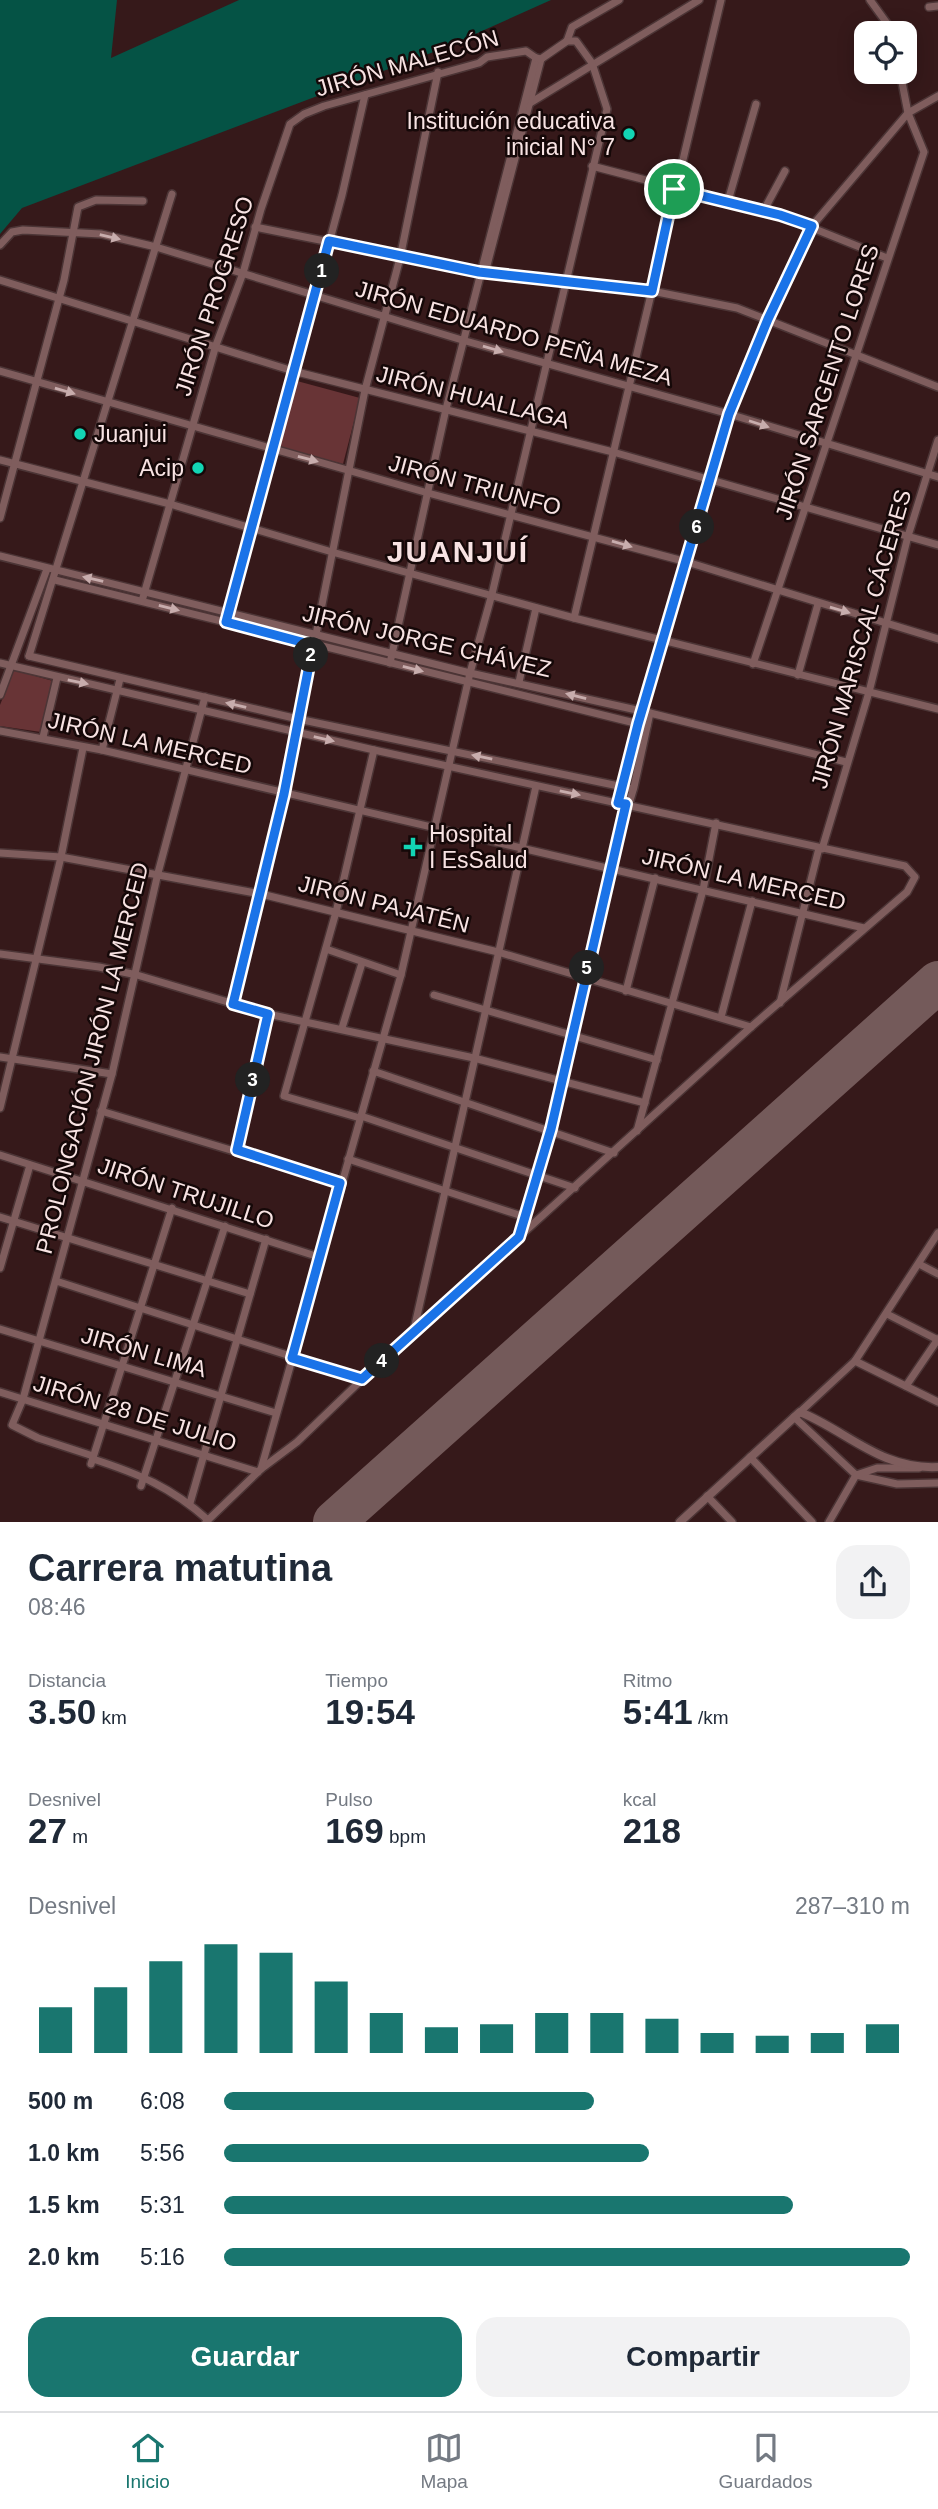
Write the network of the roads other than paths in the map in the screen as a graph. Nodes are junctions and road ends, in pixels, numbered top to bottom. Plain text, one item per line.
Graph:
1 (619, 0) edge
2 (699, 0) edge
3 (721, 0) edge
4 (870, 0) edge
5 (938, 6) edge
6 (929, 7) dead end
7 (885, 21) edge
8 (567, 41) junction
9 (539, 59) junction
10 (592, 63) junction
11 (438, 72) junction
12 (903, 84) edge
13 (365, 95) junction
14 (938, 96) edge
15 (526, 104) junction
16 (756, 104) dead end
17 (908, 113) junction
18 (290, 124) joint
19 (592, 166) junction
20 (785, 172) dead end
21 (674, 189) junction
22 (172, 194) dead end
23 (143, 201) dead end
24 (728, 201) junction
25 (764, 210) junction
26 (812, 226) junction
27 (255, 227) junction
28 (74, 231) junction
29 (329, 241) junction
30 (0, 245) edge
31 (156, 247) junction
32 (400, 258) junction
33 (887, 258) junction
34 (243, 273) junction
35 (482, 273) junction
36 (0, 281) edge
37 (565, 282) junction
38 (652, 291) junction
39 (316, 296) junction
40 (59, 299) junction
41 (383, 317) junction
42 (768, 319) junction
43 (132, 320) junction
44 (462, 340) junction
45 (216, 345) junction
46 (855, 357) junction
47 (545, 364) junction
48 (0, 371) edge
49 (293, 371) junction
50 (37, 382) junction
51 (630, 387) junction
52 (938, 387) edge
53 (365, 390) junction
54 (106, 402) junction
55 (446, 409) junction
56 (729, 414) junction
57 (192, 427) junction
58 (530, 430) junction
59 (938, 440) edge
60 (826, 445) junction
61 (273, 450) junction
62 (614, 452) junction
63 (0, 460) edge
64 (14, 463) junction
65 (348, 470) junction
66 (928, 474) junction
67 (938, 477) edge
68 (711, 479) junction
69 (85, 482) junction
70 (428, 493) junction
71 (170, 504) junction
72 (807, 507) junction
73 (510, 514) junction
74 (0, 518) edge
75 (252, 528) junction
76 (593, 536) junction
77 (908, 536) junction
78 (938, 545) edge
79 (332, 552) junction
80 (0, 556) edge
81 (687, 562) junction
82 (47, 569) junction
83 (58, 571) junction
84 (411, 573) junction
85 (55, 580) junction
86 (144, 591) junction
87 (776, 592) junction
88 (492, 594) junction
89 (142, 601) junction
90 (818, 604) junction
91 (536, 608) junction
92 (228, 617) junction
93 (574, 618) junction
94 (886, 624) junction
95 (315, 634) junction
96 (938, 639) edge
97 (663, 642) junction
98 (313, 645) junction
99 (391, 653) junction
100 (29, 656) junction
101 (0, 663) edge
102 (390, 663) junction
103 (753, 664) junction
104 (12, 665) junction
105 (470, 673) junction
106 (798, 674) junction
107 (57, 678) junction
108 (120, 679) junction
109 (519, 682) junction
110 (468, 683) junction
111 (116, 690) junction
112 (869, 692) junction
113 (0, 695) edge
114 (205, 697) junction
115 (938, 709) edge
116 (201, 710) junction
117 (646, 712) junction
118 (298, 719) junction
119 (638, 724) junction
120 (648, 726) junction
121 (0, 731) edge
122 (296, 732) junction
123 (43, 737) junction
124 (83, 748) junction
125 (102, 750) junction
126 (374, 750) junction
127 (453, 751) junction
128 (846, 762) junction
129 (449, 766) junction
130 (185, 771) junction
131 (536, 786) junction
132 (621, 786) junction
133 (633, 789) junction
134 (284, 794) junction
135 (622, 804) junction
136 (361, 810) junction
137 (716, 823) junction
138 (435, 828) junction
139 (520, 848) junction
140 (821, 848) junction
141 (0, 853) edge
142 (61, 856) junction
143 (610, 868) junction
144 (158, 873) junction
145 (655, 878) junction
146 (704, 890) junction
147 (261, 894) junction
148 (751, 901) junction
149 (336, 912) junction
150 (803, 912) junction
151 (864, 928) junction
152 (412, 929) junction
153 (326, 949) junction
154 (498, 952) junction
155 (0, 954) edge
156 (37, 958) junction
157 (362, 963) junction
158 (137, 975) junction
159 (401, 975) junction
160 (584, 979) junction
161 (626, 991) junction
162 (435, 995) dead end
163 (233, 1004) junction
164 (672, 1004) junction
165 (780, 1004) junction
166 (485, 1008) junction
167 (268, 1014) junction
168 (721, 1017) junction
169 (304, 1022) junction
170 (751, 1027) junction
171 (342, 1028) junction
172 (571, 1035) junction
173 (382, 1039) junction
174 (0, 1057) edge
175 (13, 1058) junction
176 (474, 1058) junction
177 (657, 1060) junction
178 (373, 1071) junction
179 (113, 1074) junction
180 (563, 1080) junction
181 (464, 1102) junction
182 (645, 1103) junction
183 (0, 1108) edge
184 (102, 1111) junction
185 (360, 1117) junction
186 (551, 1129) junction
187 (637, 1133) junction
188 (455, 1147) junction
189 (237, 1150) junction
190 (614, 1153) junction
191 (0, 1155) edge
192 (348, 1159) junction
193 (30, 1165) junction
194 (537, 1174) junction
195 (82, 1180) junction
196 (340, 1183) junction
197 (575, 1188) junction
198 (444, 1192) junction
199 (172, 1208) junction
200 (0, 1217) edge
201 (525, 1217) junction
202 (12, 1220) junction
203 (225, 1226) junction
204 (938, 1233) edge
205 (519, 1237) junction
206 (67, 1238) junction
207 (266, 1239) junction
208 (320, 1257) junction
209 (156, 1263) junction
210 (919, 1264) junction
211 (0, 1265) edge
212 (938, 1274) edge
213 (56, 1281) junction
214 (208, 1281) junction
215 (250, 1294) junction
216 (141, 1309) junction
217 (887, 1314) junction
218 (195, 1326) junction
219 (0, 1329) edge
220 (413, 1334) junction
221 (238, 1340) junction
222 (938, 1340) edge
223 (37, 1341) junction
224 (292, 1358) junction
225 (855, 1361) junction
226 (122, 1366) junction
227 (362, 1379) junction
228 (176, 1382) junction
229 (906, 1386) junction
230 (0, 1392) edge
231 (221, 1395) junction
232 (23, 1399) junction
233 (938, 1402) edge
234 (276, 1413) junction
235 (797, 1415) junction
236 (104, 1424) junction
237 (158, 1439) junction
238 (205, 1453) junction
239 (750, 1457) junction
240 (92, 1460) junction
241 (938, 1467) edge
242 (927, 1468) junction
243 (259, 1471) junction
244 (856, 1475) junction
245 (146, 1476) junction
246 (938, 1483) edge
247 (141, 1486) dead end
248 (707, 1496) junction
249 (190, 1503) junction
250 (207, 1521) edge
251 (830, 1521) edge
252 (680, 1522) edge
253 (732, 1522) edge
254 (812, 1522) edge

1 - 8 street
2 - 10 street
3 - 21 street
4 - 7 street
5 - 6 street
8 - 9 street
8 - 10 street
9 - 11 street, JIRÓN MALECÓN
9 - 15 street
10 - 15 street
10 - 19 street
11 - 13 street, JIRÓN MALECÓN
11 - 32 street
12 - 17 street, JIRÓN SARGENTO LORES
13 - 18 street, JIRÓN MALECÓN
13 - 29 street
14 - 17 street
15 - 35 street
16 - 24 street
17 - 26 street
17 - 33 street, JIRÓN SARGENTO LORES
18 - 27 street, JIRÓN PROGRESO
19 - 21 street
19 - 37 street
20 - 25 street
21 - 24 street
21 - 38 street
22 - 31 street
23 - 28 street
24 - 25 street
25 - 26 street
26 - 33 street
26 - 42 street
27 - 29 street
27 - 34 street, JIRÓN PROGRESO
28 - 30 street, JIRÓN EDUARDO PEÑA MEZA
28 -> 31 street, JIRÓN EDUARDO PEÑA MEZA
28 - 40 street
29 - 32 street
29 - 39 street
31 - 34 street, JIRÓN EDUARDO PEÑA MEZA
31 - 43 street
32 - 35 street
32 - 41 street
33 - 46 street, JIRÓN SARGENTO LORES
34 - 39 street, JIRÓN EDUARDO PEÑA MEZA
34 - 45 street, JIRÓN PROGRESO
35 - 37 street
35 - 44 street
36 - 40 street, JIRÓN HUALLAGA
37 - 38 street
37 - 47 street
38 - 42 street
38 - 51 street
39 - 41 street, JIRÓN EDUARDO PEÑA MEZA
39 - 49 street
40 - 43 street, JIRÓN HUALLAGA
40 - 50 street
41 - 44 street, JIRÓN EDUARDO PEÑA MEZA
41 - 53 street
42 - 46 street
42 - 56 street
43 - 45 street, JIRÓN HUALLAGA
43 - 54 street
44 -> 47 street, JIRÓN EDUARDO PEÑA MEZA
44 - 55 street
45 - 49 street, JIRÓN HUALLAGA
45 - 57 street, JIRÓN PROGRESO
46 - 52 street
46 - 60 street, JIRÓN SARGENTO LORES
47 - 51 street, JIRÓN EDUARDO PEÑA MEZA
47 - 58 street
48 - 50 street, JIRÓN TRIUNFO
49 - 53 street, JIRÓN HUALLAGA
49 - 61 street
50 -> 54 street, JIRÓN TRIUNFO
50 - 64 street
51 - 56 street, JIRÓN EDUARDO PEÑA MEZA
51 - 62 street
53 - 55 street, JIRÓN HUALLAGA
53 - 65 street
54 - 57 street, JIRÓN TRIUNFO
54 - 69 street
55 - 58 street, JIRÓN HUALLAGA
55 - 70 street
56 -> 60 street, JIRÓN EDUARDO PEÑA MEZA
56 - 68 street
57 - 61 street, JIRÓN TRIUNFO
57 - 71 street, JIRÓN PROGRESO
58 - 62 street, JIRÓN HUALLAGA
58 - 73 street
59 - 66 street, JIRÓN MARISCAL CÁCERES
60 - 66 street, JIRÓN EDUARDO PEÑA MEZA
60 - 72 street, JIRÓN SARGENTO LORES
61 -> 65 street, JIRÓN TRIUNFO
61 - 75 street
62 - 68 street, JIRÓN HUALLAGA
62 - 76 street
63 - 64 street
64 - 69 street
64 - 74 street
65 - 70 street, JIRÓN TRIUNFO
65 - 79 street
66 - 67 street, JIRÓN EDUARDO PEÑA MEZA
66 - 77 street, JIRÓN MARISCAL CÁCERES
68 - 72 street, JIRÓN HUALLAGA
68 - 81 street
69 - 71 street
69 - 83 street
70 - 73 street, JIRÓN TRIUNFO
70 - 84 street
71 - 75 street
71 - 86 street, JIRÓN PROGRESO
72 - 77 street, JIRÓN HUALLAGA
72 - 87 street, JIRÓN SARGENTO LORES
73 - 76 street, JIRÓN TRIUNFO
73 - 88 street
75 - 79 street
75 - 92 street
76 -> 81 street, JIRÓN TRIUNFO
76 - 93 street
77 - 78 street, JIRÓN HUALLAGA
77 - 94 street, JIRÓN MARISCAL CÁCERES
79 - 84 street
79 - 95 street
80 - 82 street, JIRÓN JORGE CHÁVEZ
81 - 87 street, JIRÓN TRIUNFO
81 - 97 street
82 - 83 street, JIRÓN JORGE CHÁVEZ
82 - 104 street
83 - 85 street
86 -> 83 street, JIRÓN JORGE CHÁVEZ
84 - 88 street
84 - 99 street
85 - 89 street, JIRÓN JORGE CHÁVEZ
85 - 100 street
86 - 89 street, JIRÓN PROGRESO
86 - 92 street, JIRÓN JORGE CHÁVEZ
87 - 90 street, JIRÓN TRIUNFO
87 - 103 street, JIRÓN SARGENTO LORES
88 - 91 street
88 - 105 street
89 -> 92 street, JIRÓN JORGE CHÁVEZ
90 -> 94 street, JIRÓN TRIUNFO
90 - 106 street
91 - 93 street
91 - 109 street
92 - 95 street, JIRÓN JORGE CHÁVEZ
92 - 98 street, JIRÓN JORGE CHÁVEZ
93 - 97 street
94 - 96 street, JIRÓN TRIUNFO
94 - 112 street, JIRÓN MARISCAL CÁCERES
95 - 98 street
95 - 99 street, JIRÓN JORGE CHÁVEZ
97 - 103 street
97 - 117 street
98 - 102 street, JIRÓN JORGE CHÁVEZ
98 - 118 street
99 - 102 street
99 - 105 street, JIRÓN JORGE CHÁVEZ
100 - 104 street
100 - 108 street
101 - 104 street
102 -> 110 street, JIRÓN JORGE CHÁVEZ
103 - 106 street
104 - 107 street
104 - 113 street
105 - 109 street, JIRÓN JORGE CHÁVEZ
105 - 110 street
106 - 112 street
107 -> 111 street
107 - 123 street
108 - 111 street
108 - 114 street
117 -> 109 street, JIRÓN JORGE CHÁVEZ
110 - 119 street, JIRÓN JORGE CHÁVEZ
110 - 127 street
111 - 116 street
111 - 125 street
112 - 115 street
112 - 128 street, JIRÓN MARISCAL CÁCERES
114 - 116 street, PROLONGACIÓN JIRÓN LA MERCED
118 -> 114 street
116 - 122 street
116 - 130 street, PROLONGACIÓN JIRÓN LA MERCED
117 - 119 street
117 - 120 street
117 - 128 street, JIRÓN JORGE CHÁVEZ
118 - 122 street
118 - 127 street
119 - 120 street, JIRÓN JORGE CHÁVEZ
119 - 132 street
120 - 133 street
121 - 123 street, JIRÓN LA MERCED
122 -> 126 street
122 - 134 street
123 - 124 street, JIRÓN LA MERCED
124 - 125 street, JIRÓN LA MERCED
124 - 142 street
125 - 130 street, JIRÓN LA MERCED
126 - 129 street
126 - 136 street
127 - 129 street
132 -> 127 street
128 - 140 street, JIRÓN MARISCAL CÁCERES
129 - 131 street
129 - 138 street
130 - 134 street, JIRÓN LA MERCED
130 - 144 street, PROLONGACIÓN JIRÓN LA MERCED
131 -> 135 street
131 - 139 street
132 - 133 street
132 - 135 street
133 - 135 street
134 - 136 street, JIRÓN LA MERCED
134 - 147 street
135 - 137 street
135 - 143 street
136 - 138 street, JIRÓN LA MERCED
136 - 149 street
137 - 140 street
137 - 146 street
138 - 139 street, JIRÓN LA MERCED
138 - 152 street
139 - 143 street, JIRÓN LA MERCED
139 - 154 street
140 - 150 street, JIRÓN MARISCAL CÁCERES
140 - 151 street
141 - 142 street, JIRÓN PAJATÉN
142 - 144 street, JIRÓN PAJATÉN
142 - 156 street
143 - 145 street, JIRÓN LA MERCED
143 - 160 street
144 - 147 street, JIRÓN PAJATÉN
144 - 158 street, PROLONGACIÓN JIRÓN LA MERCED
145 - 146 street, JIRÓN LA MERCED
145 - 161 street
146 - 148 street, JIRÓN LA MERCED
146 - 164 street
147 - 149 street, JIRÓN PAJATÉN
147 - 163 street
148 - 150 street, JIRÓN LA MERCED
148 - 168 street
149 - 152 street, JIRÓN PAJATÉN
149 - 153 street
150 - 151 street, JIRÓN LA MERCED
150 - 165 street, JIRÓN MARISCAL CÁCERES
151 - 165 street
152 - 154 street, JIRÓN PAJATÉN
152 - 159 street
153 - 157 street
153 - 169 street
154 - 160 street, JIRÓN PAJATÉN
154 - 166 street
155 - 156 street
156 - 158 street
156 - 175 street
157 - 159 street
157 - 171 street
158 - 163 street
158 - 179 street, PROLONGACIÓN JIRÓN LA MERCED
159 - 173 street
160 - 161 street, JIRÓN PAJATÉN
160 - 172 street
161 - 164 street, JIRÓN PAJATÉN
162 - 166 street
163 - 167 street
164 - 168 street, JIRÓN PAJATÉN
164 - 177 street
165 - 170 street
166 - 172 street
166 - 176 street
167 - 169 street
167 - 189 street
168 - 170 street, JIRÓN PAJATÉN
169 - 171 street
169 - 185 street
170 - 187 street
171 - 173 street
172 - 177 street
172 - 180 street
173 - 176 street
173 - 178 street
174 - 175 street
175 - 179 street
175 - 183 street
176 - 180 street
176 - 181 street
177 - 182 street
178 - 181 street
178 - 185 street
179 - 184 street, PROLONGACIÓN JIRÓN LA MERCED
180 - 182 street
180 - 186 street
181 - 186 street
181 - 188 street
182 - 187 street
184 - 189 street
184 - 195 street, PROLONGACIÓN JIRÓN LA MERCED
185 - 188 street
185 - 192 street
186 - 190 street
186 - 194 street
187 - 190 street
188 - 194 street
188 - 198 street
189 - 196 street
190 - 197 street
191 - 193 street, JIRÓN TRUJILLO
192 - 196 street
192 - 198 street
193 - 195 street, JIRÓN TRUJILLO
193 - 202 street
194 - 197 street
194 - 201 street
195 - 199 street, JIRÓN TRUJILLO
195 - 206 street, PROLONGACIÓN JIRÓN LA MERCED
196 - 208 street
197 - 205 street
198 - 201 street
198 - 220 street
199 - 203 street, JIRÓN TRUJILLO
199 - 209 street
200 - 202 street
201 - 205 street
202 - 206 street
202 - 211 street
203 - 207 street, JIRÓN TRUJILLO
203 - 214 street
204 - 210 street
205 - 220 street
206 - 209 street
206 - 213 street, PROLONGACIÓN JIRÓN LA MERCED
207 - 208 street, JIRÓN TRUJILLO
207 - 215 street
208 - 224 street
209 - 214 street
209 - 216 street
210 - 212 street
210 - 217 street
213 - 216 street
213 - 223 street, PROLONGACIÓN JIRÓN LA MERCED
214 - 215 street
214 - 218 street
215 - 221 street
216 - 218 street
216 - 226 street
217 - 222 street
217 - 225 street
218 - 221 street
218 - 228 street
219 - 223 street, JIRÓN LIMA
220 - 227 street
221 - 224 street
221 - 231 street
222 - 229 street
223 - 226 street, JIRÓN LIMA
223 - 232 street, PROLONGACIÓN JIRÓN LA MERCED
224 - 227 street
224 - 234 street
225 - 229 street
225 - 235 street
226 - 228 street, JIRÓN LIMA
226 - 236 street
227 - 243 street
228 - 231 street, JIRÓN LIMA
228 - 237 street
229 - 233 street
230 - 232 street, JIRÓN 28 DE JULIO
231 - 234 street, JIRÓN LIMA
231 - 238 street
232 - 236 street, JIRÓN 28 DE JULIO
232 - 240 street, PROLONGACIÓN JIRÓN LA MERCED
234 - 243 street
235 - 239 street
235 - 242 street
235 - 244 street
236 - 237 street, JIRÓN 28 DE JULIO
236 - 240 street
237 - 238 street, JIRÓN 28 DE JULIO
237 - 245 street
238 - 243 street, JIRÓN 28 DE JULIO
238 - 249 street
239 - 248 street
239 - 254 street
240 - 245 street
241 - 242 street
242 - 244 street
243 - 250 street
244 - 246 street
244 - 251 street
245 - 247 street
245 - 249 street
248 - 252 street
248 - 253 street
249 - 250 street

